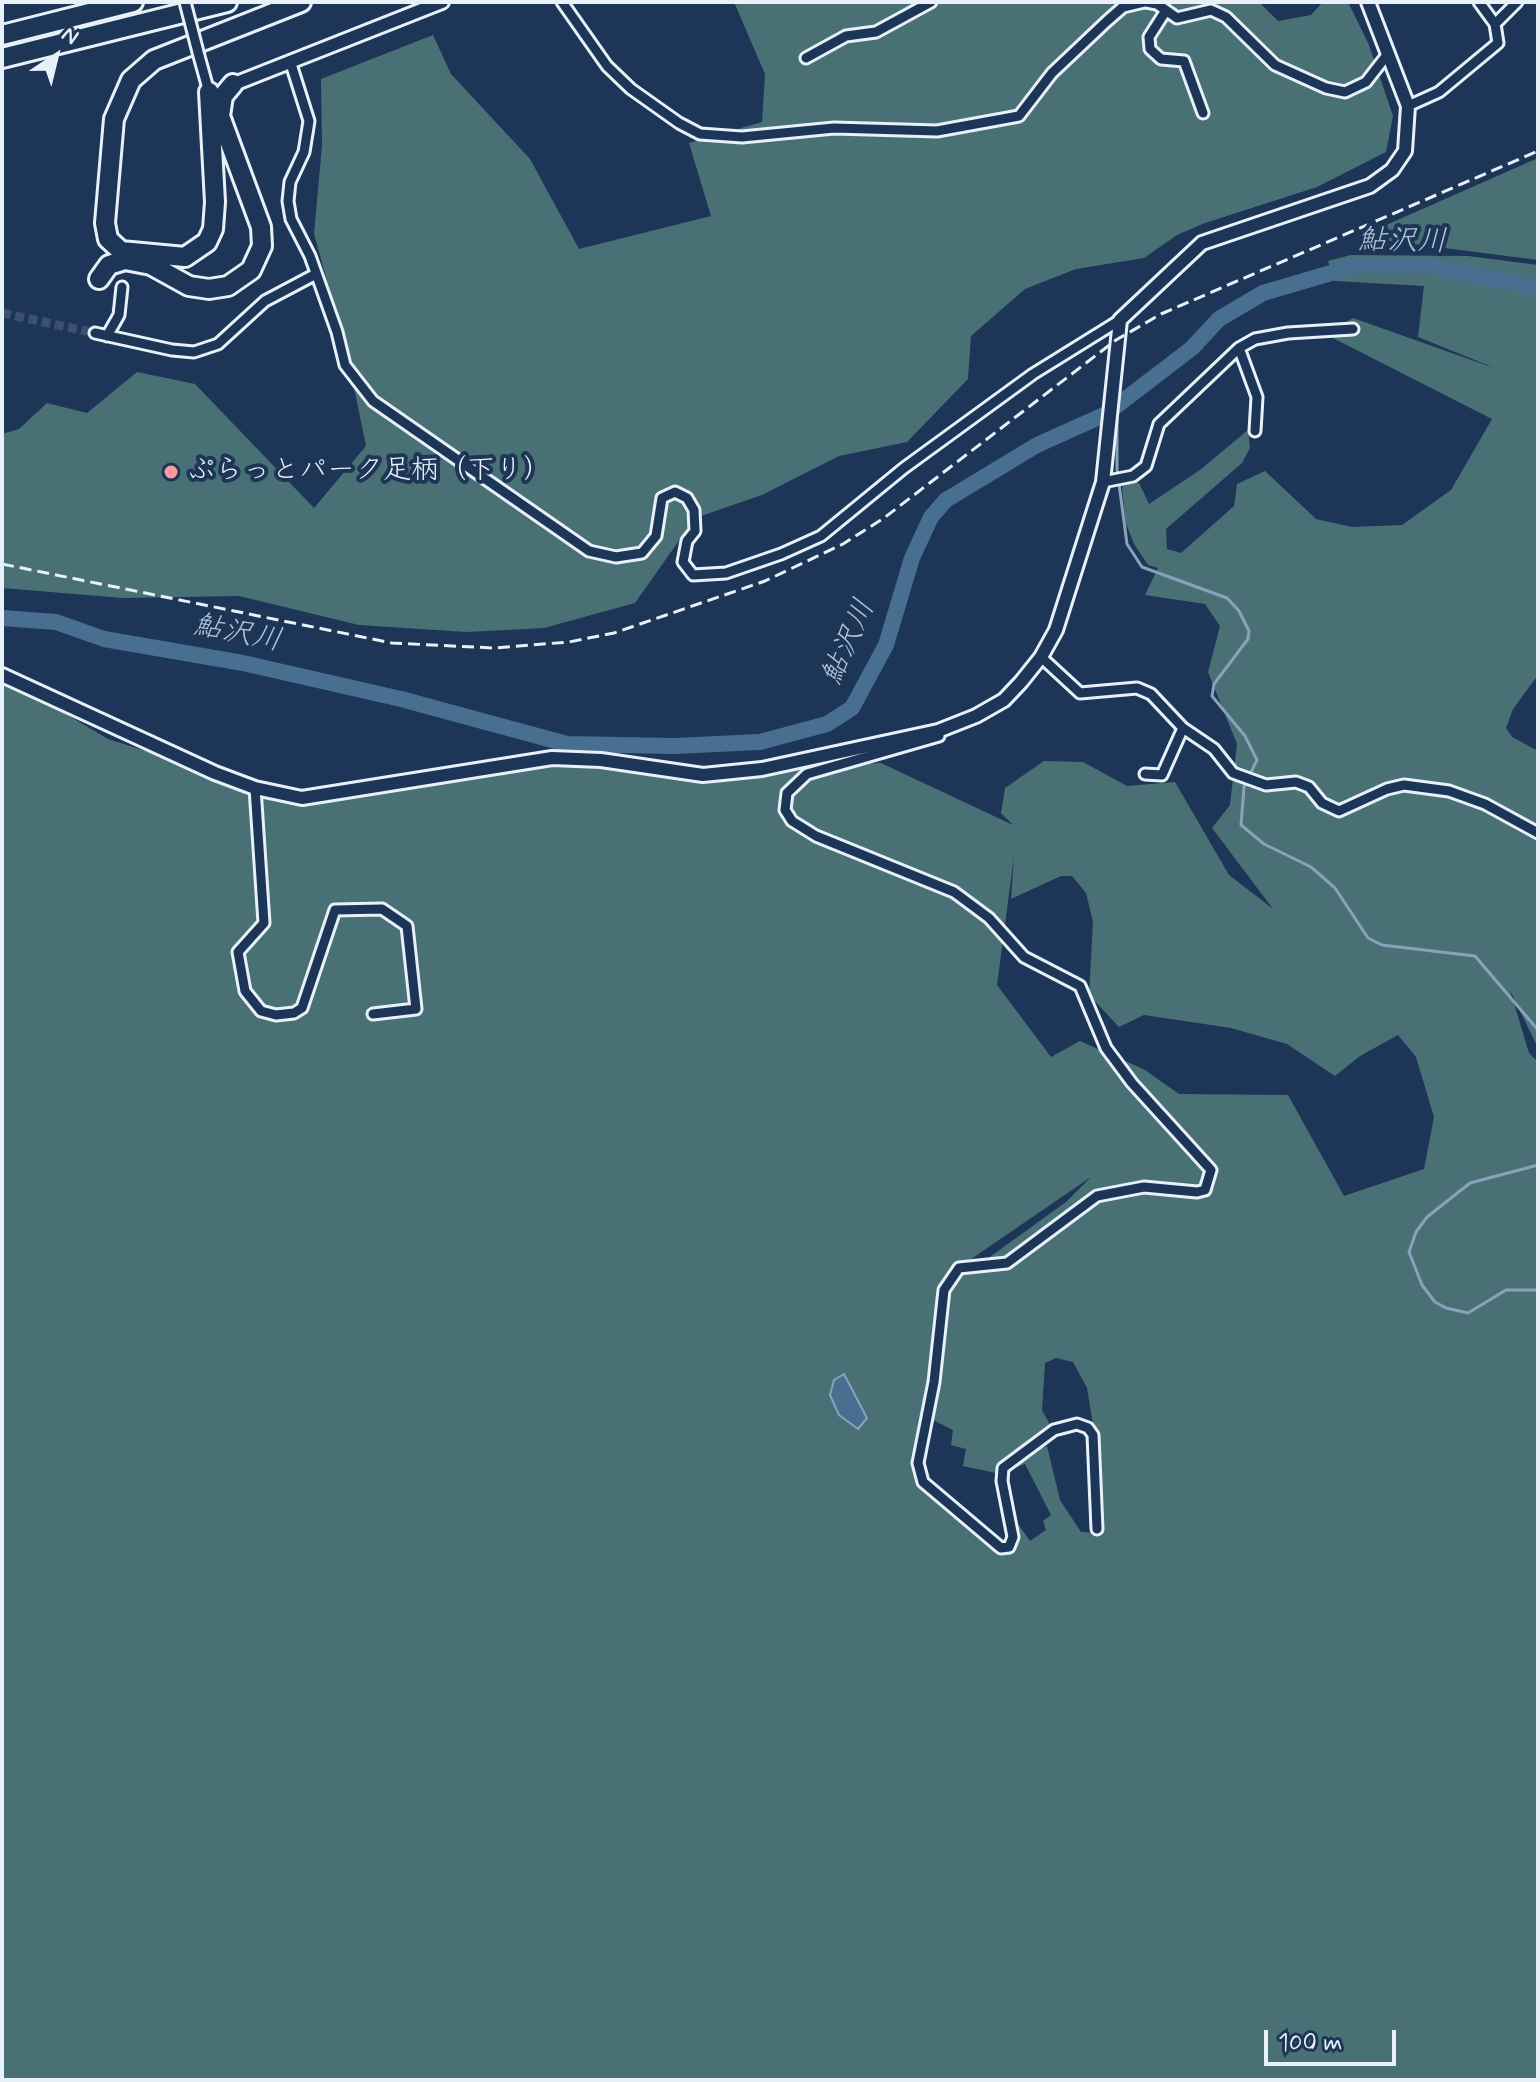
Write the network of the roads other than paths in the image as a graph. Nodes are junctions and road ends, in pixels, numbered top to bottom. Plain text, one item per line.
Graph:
1 (133, 2) edge
2 (185, 2) edge
3 (227, 2) edge
4 (301, 2) edge
5 (442, 2) edge
6 (562, 2) edge
7 (931, 2) edge
8 (1145, 2) edge
9 (1368, 2) edge
10 (1479, 2) edge
11 (1517, 2) edge
12 (1165, 12) junction
13 (1495, 24) junction
14 (2, 35) edge
15 (1387, 55) junction
16 (2, 58) edge
17 (806, 58) dead end
18 (291, 64) junction
19 (233, 84) junction
20 (209, 92) junction
21 (1408, 106) junction
22 (1203, 113) dead end
23 (316, 274) junction
24 (99, 279) dead end
25 (122, 287) dead end
26 (1120, 320) junction
27 (1353, 329) dead end
28 (95, 333) tunnel mouth
29 (107, 336) junction
30 (1239, 348) junction
31 (1255, 431) dead end
32 (1103, 482) junction
33 (1041, 657) junction
34 (2, 675) edge
35 (2, 684) edge
36 (39, 691) junction
37 (967, 721) junction
38 (1183, 728) junction
39 (1145, 774) dead end
40 (255, 788) junction
41 (1538, 833) edge
42 (373, 1014) dead end
43 (1097, 1529) dead end

1 - 14 highway
2 - 20 street, bridge
3 - 16 highway
4 - 20 highway
5 - 18 street
6 - 8 street
7 - 17 street
8 - 12 street
9 - 15 street
10 - 13 street
11 - 13 street
12 - 15 street
12 - 22 street
13 - 21 street
15 - 21 street
18 - 19 street
18 - 23 street
19 - 20 street
19 - 24 highway
21 - 26 street
23 - 26 street
23 - 29 street
25 - 29 street
26 - 32 street
27 - 30 street
28 - 29 street
30 - 31 street
30 - 32 street
32 - 33 street
33 - 37 street
33 - 38 street
34 - 36 street
35 - 36 street
36 - 40 street
37 - 40 street
37 - 43 street
38 - 39 street
38 - 41 street
40 - 42 street

